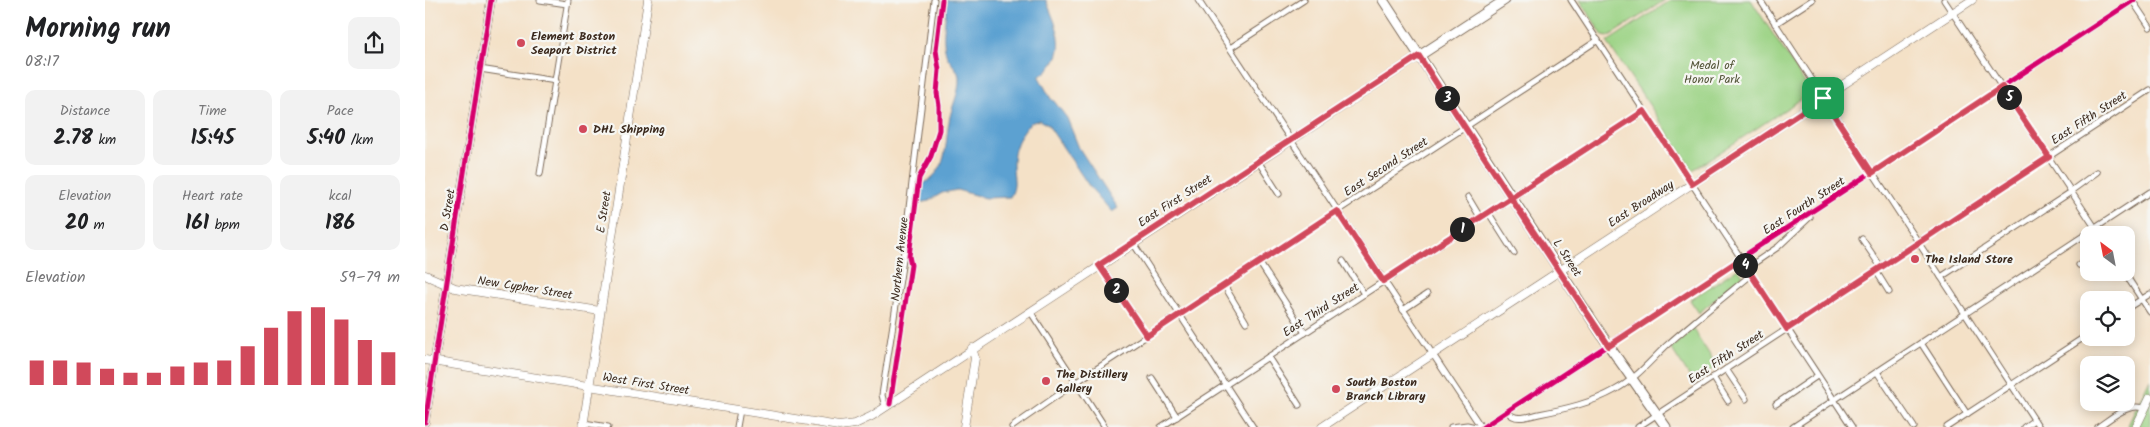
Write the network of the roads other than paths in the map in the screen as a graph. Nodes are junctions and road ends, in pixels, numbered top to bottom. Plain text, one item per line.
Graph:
1 (491, 0) edge
2 (540, 0) edge
3 (648, 0) edge
4 (934, 0) edge
5 (1198, 0) edge
6 (1303, 0) edge
7 (1383, 0) edge
8 (1505, 0) edge
9 (1571, 0) edge
10 (1759, 0) edge
11 (1812, 0) edge
12 (1944, 0) edge
13 (1973, 0) edge
14 (2133, 0) edge
15 (567, 2) edge
16 (1953, 13) junction
17 (1775, 24) junction
18 (2150, 27) edge
19 (1597, 40) junction
20 (1230, 48) junction
21 (1419, 56) junction
22 (480, 69) junction
23 (556, 81) junction
24 (2002, 87) junction
25 (2150, 90) edge
26 (1823, 98) junction
27 (1644, 111) junction
28 (1466, 126) junction
29 (1291, 140) junction
30 (2049, 157) junction
31 (1258, 162) junction
32 (2097, 172) dead end
33 (1872, 173) junction
34 (540, 174) dead end
35 (1692, 184) junction
36 (2071, 192) junction
37 (2150, 192) edge
38 (1279, 194) dead end
39 (1512, 196) junction
40 (1468, 197) dead end
41 (1820, 207) junction
42 (1337, 211) junction
43 (1488, 212) junction
44 (1480, 217) junction
45 (2094, 226) edge
46 (2098, 226) edge
47 (2080, 238) edge
48 (1862, 239) dead end
49 (1133, 243) junction
50 (1918, 243) junction
51 (1514, 253) dead end
52 (1741, 259) junction
53 (1343, 261) dead end
54 (1259, 262) junction
55 (1099, 265) junction
56 (1747, 268) junction
57 (1878, 269) junction
58 (1560, 270) junction
59 (1751, 274) junction
60 (425, 275) edge
61 (1941, 277) junction
62 (1383, 281) junction
63 (2130, 281) edge
64 (447, 284) junction
65 (1224, 285) junction
66 (1889, 292) dead end
67 (1364, 294) junction
68 (1427, 294) dead end
69 (2150, 294) edge
70 (2142, 299) junction
71 (2135, 303) edge
72 (1030, 310) junction
73 (1403, 310) junction
74 (601, 311) junction
75 (2150, 312) edge
76 (1180, 314) junction
77 (1965, 314) junction
78 (1246, 322) dead end
79 (1787, 329) junction
80 (1305, 333) junction
81 (1147, 336) junction
82 (2080, 340) edge
83 (1921, 343) junction
84 (1609, 346) junction
85 (972, 348) junction
86 (1432, 355) junction
87 (1268, 357) junction
88 (425, 360) edge
89 (435, 362) junction
90 (1726, 369) junction
91 (1877, 372) junction
92 (1817, 376) junction
93 (1713, 377) junction
94 (1151, 378) dead end
95 (1633, 378) junction
96 (1076, 382) junction
97 (1226, 384) junction
98 (2011, 385) junction
99 (589, 386) junction
100 (2150, 398) edge
101 (1746, 399) dead end
102 (1834, 400) junction
103 (1728, 401) dead end
104 (1776, 404) dead end
105 (1299, 405) dead end
106 (885, 407) junction
107 (2145, 409) junction
108 (740, 410) junction
109 (1508, 412) junction
110 (1657, 414) junction
111 (1967, 414) junction
112 (1177, 417) junction
113 (2034, 420) junction
114 (425, 422) edge
115 (583, 425) edge
116 (860, 425) edge
117 (608, 427) edge
118 (737, 427) edge
119 (964, 427) edge
120 (1012, 427) edge
121 (1105, 427) edge
122 (1161, 427) edge
123 (1253, 427) edge
124 (1323, 427) edge
125 (1451, 427) edge
126 (1476, 427) edge
127 (1482, 427) edge
128 (1638, 427) edge
129 (1666, 427) edge
130 (1793, 427) edge
131 (1852, 427) edge
132 (1914, 427) edge
133 (1947, 427) edge
134 (2024, 427) edge
135 (2039, 427) edge
136 (2098, 427) edge
137 (2136, 427) edge

1 - 22 main road, D Street
2 - 15 street
3 - 74 main road, E Street
4 - 106 street
5 - 20 street
6 - 20 street
7 - 21 main road, L Street
8 - 21 main road, East First Street
9 - 19 street
10 - 17 street
11 - 17 street
12 - 16 street
13 - 16 main road, East Broadway
14 - 18 street
14 - 24 street, East Fourth Street
15 - 23 street
16 - 24 street
16 - 26 main road, East Broadway
17 - 26 street
19 - 27 street
19 - 28 street, East Second Street
20 - 29 street
21 - 28 main road, L Street
21 - 29 main road, East First Street
22 - 23 street
22 - 64 main road, D Street
23 - 34 street
24 - 30 street
24 - 33 street, East Fourth Street
25 - 30 street, East Fifth Street
26 - 33 street
26 - 35 main road, East Broadway
27 - 35 street
27 - 39 street, East Third Street
28 - 39 main road, L Street
28 - 42 street, East Second Street
29 - 31 main road, East First Street
29 - 42 street
30 - 36 street
30 - 50 street, East Fifth Street
31 - 38 street
31 - 49 main road, East First Street
32 - 36 street
33 - 41 street, East Fourth Street
33 - 50 street
35 - 52 street
35 - 58 main road, East Broadway
36 - 45 street
36 - 61 street
37 - 46 street
39 - 43 street, East Third Street
39 - 58 main road, L Street
40 - 44 street
41 - 52 street, East Fourth Street
41 - 56 street, East Fourth Street
42 - 54 street, East Second Street
42 - 62 street
43 - 44 street, East Third Street
43 - 51 street
44 - 62 street, East Third Street
47 - 77 street
48 - 57 street
49 - 55 main road, East First Street
49 - 76 street
50 - 57 street, East Fifth Street
50 - 61 street
52 - 56 street
52 - 84 street, East Fourth Street
53 - 67 street
54 - 65 street, East Second Street
54 - 80 street
55 - 72 main road, East First Street
55 - 81 street
56 - 59 street
57 - 66 street
57 - 79 street, East Fifth Street
58 - 84 main road, L Street
58 - 86 main road, East Broadway
59 - 79 street
59 - 95 street
60 - 64 main road, New Cypher Street
61 - 77 street
62 - 67 street, East Third Street
62 - 73 street
63 - 70 street
64 - 74 main road, New Cypher Street
64 - 89 main road, D Street
65 - 76 street, East Second Street
65 - 78 street
67 - 80 street, East Third Street
68 - 73 street
69 - 70 street
70 - 71 street
70 - 75 street
72 - 85 main road, East First Street
72 - 96 street
73 - 86 street
74 - 99 main road, E Street
76 - 81 street, East Second Street
76 - 97 street
77 - 83 street
77 - 98 street
79 - 90 street, East Fifth Street
79 - 92 street
80 - 87 street, East Third Street
81 - 96 street, East Second Street
82 - 98 street
83 - 91 street
83 - 111 street
84 - 95 main road, L Street
84 - 109 street, East Fourth Street
85 - 106 main road, East First Street
85 - 119 main road
86 - 124 main road, East Broadway
86 - 127 street
87 - 97 street, East Third Street
87 - 105 street
88 - 89 main road, West First Street
89 - 99 main road, West First Street
89 - 114 main road, D Street
90 - 93 street, East Fifth Street
90 - 101 street
91 - 102 street
91 - 132 street
92 - 102 street
92 - 104 street
93 - 103 street
93 - 110 street, East Fifth Street
94 - 112 street
95 - 109 street
95 - 110 main road, L Street
96 - 120 street, East Second Street
96 - 121 street
97 - 112 street, East Third Street
97 - 123 street
98 - 111 street
98 - 113 street
99 - 108 main road, West First Street
99 - 115 main road, E Street
100 - 107 main road
102 - 130 street
102 - 131 street
106 - 116 main road, East First Street
107 - 136 street
107 - 137 main road
108 - 116 main road, West First Street
108 - 118 street
109 - 127 street, East Fourth Street
110 - 128 street, East Fifth Street
110 - 129 main road, L Street
111 - 133 street
112 - 122 street, East Third Street
113 - 134 street
113 - 135 street
115 - 117 street
125 - 126 street

